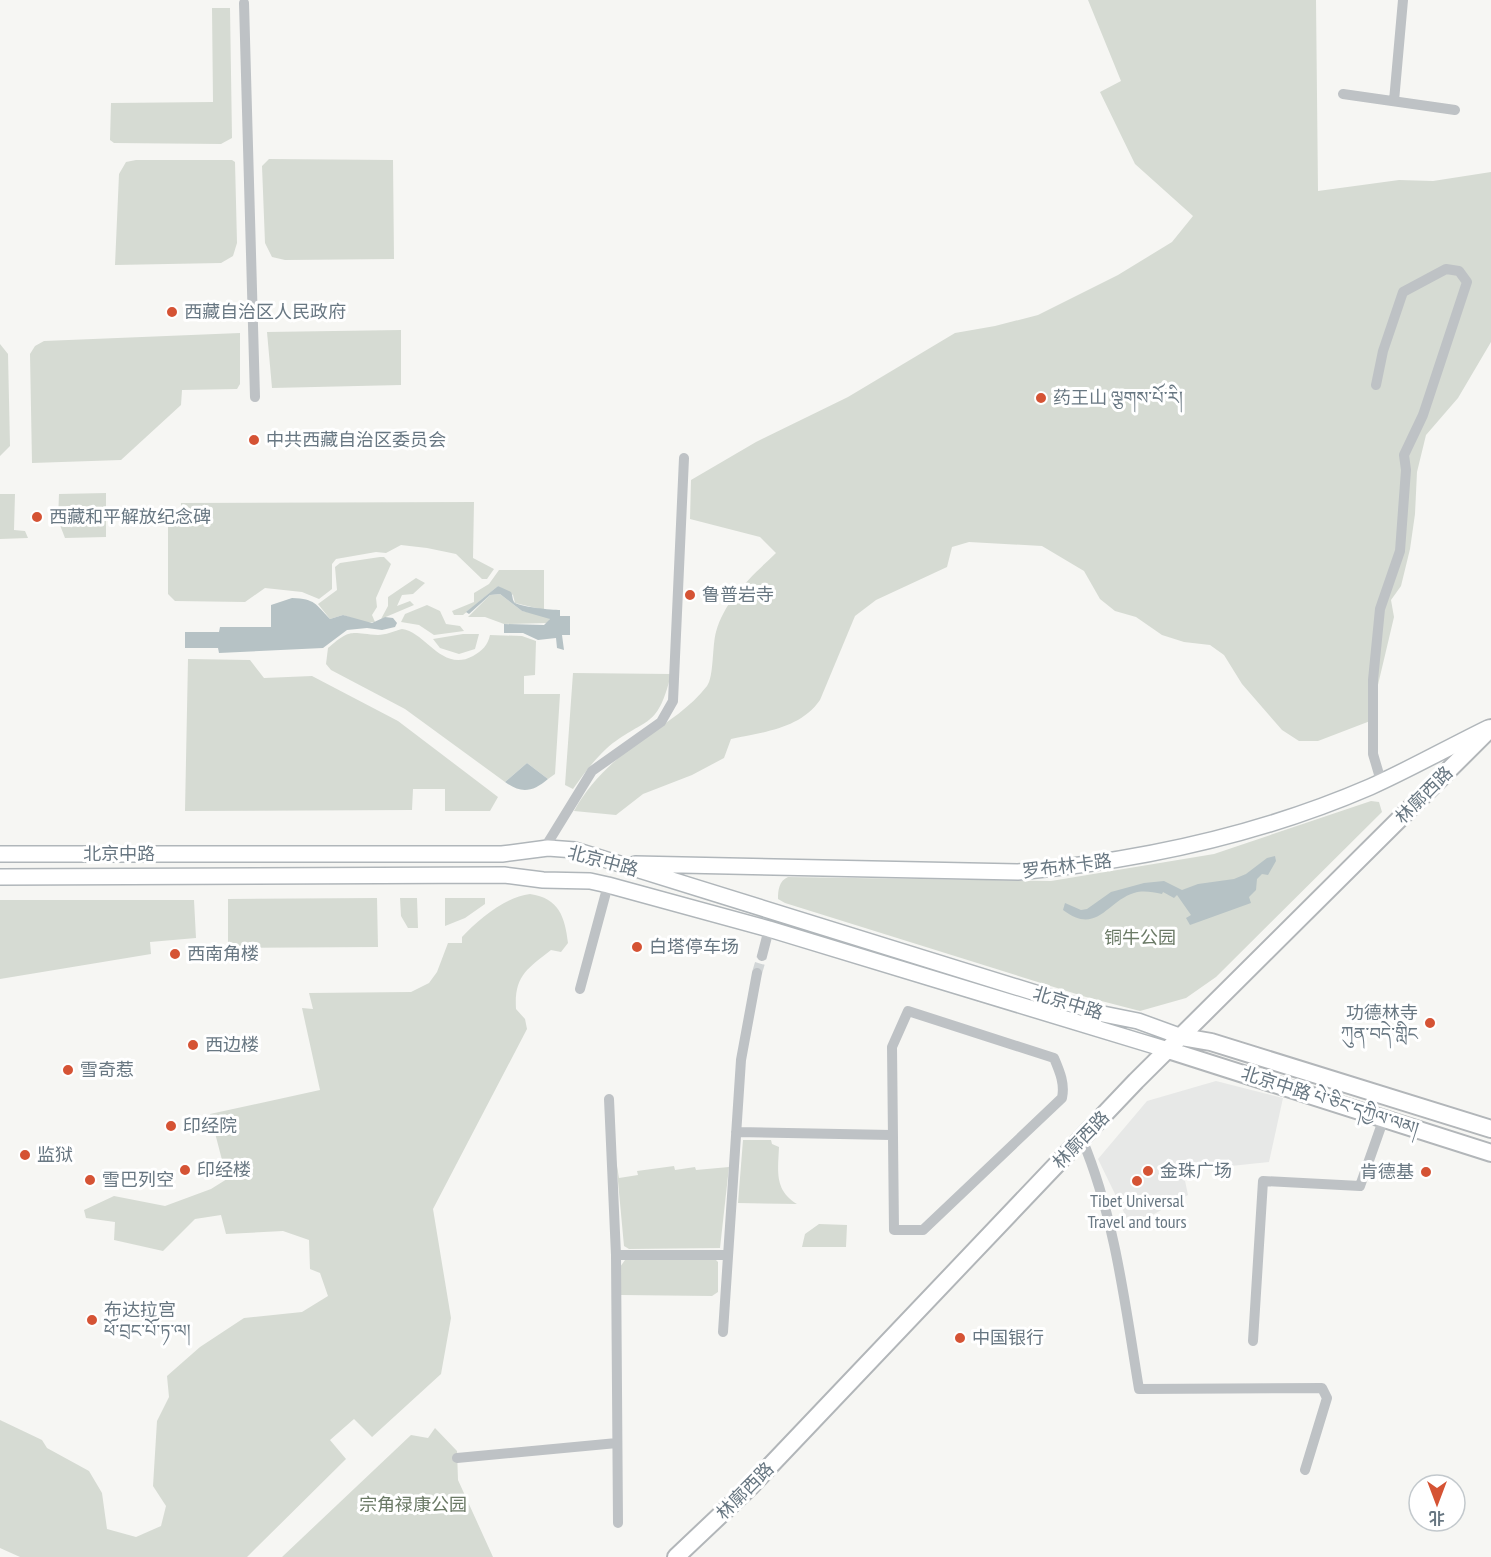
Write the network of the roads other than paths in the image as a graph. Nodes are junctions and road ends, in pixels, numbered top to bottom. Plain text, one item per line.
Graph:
1 (1404, 0) edge
2 (244, 3) dead end
3 (1343, 94) dead end
4 (1394, 101) junction
5 (1455, 110) dead end
6 (1376, 385) dead end
7 (255, 398) dead end
8 (684, 458) dead end
9 (1491, 727) edge
10 (1381, 781) junction
11 (544, 849) junction
12 (0, 854) edge
13 (617, 862) junction
14 (0, 877) edge
15 (608, 885) junction
16 (769, 929) junction
17 (762, 956) tunnel mouth
18 (757, 974) tunnel mouth
19 (580, 989) dead end
20 (1182, 1037) junction
21 (1168, 1050) junction
22 (609, 1099) dead end
23 (1384, 1118) junction
24 (1491, 1129) edge
25 (736, 1132) junction
26 (891, 1135) junction
27 (1082, 1138) junction
28 (1491, 1152) edge
29 (616, 1255) junction
30 (728, 1255) junction
31 (723, 1332) dead end
32 (1252, 1341) dead end
33 (617, 1443) junction
34 (458, 1458) dead end
35 (1305, 1470) dead end
36 (618, 1523) dead end
37 (676, 1557) edge

1 - 4 street
2 - 7 street
3 - 4 street
4 - 5 street
6 - 10 street
8 - 11 street
9 - 10 main road, 罗布林卡路
9 - 20 main road, 林廓西路
10 - 13 main road, 罗布林卡路
11 - 12 main road, 北京中路
11 - 13 main road, 北京中路
13 - 20 main road, 北京中路
14 - 15 main road, 北京中路
15 - 16 main road, 北京中路
15 - 19 street
16 - 17 street
16 - 21 main road, 北京中路
18 - 25 street
20 - 21 main road, 林廓西路
20 - 24 main road, 北京中路 པེ་ཅིང་དཀྱིལ་ལམ།
21 - 23 main road, 北京中路 པེ་ཅིང་དཀྱིལ་ལམ།
21 - 27 main road, 林廓西路
22 - 29 street
23 - 28 main road, 北京中路 པེ་ཅིང་དཀྱིལ་ལམ།
23 - 32 street
25 - 26 street
25 - 30 street
26 - 26 street
27 - 35 street
27 - 37 main road, 林廓西路
29 - 30 street
29 - 33 street
30 - 31 street
33 - 34 street
33 - 36 street

